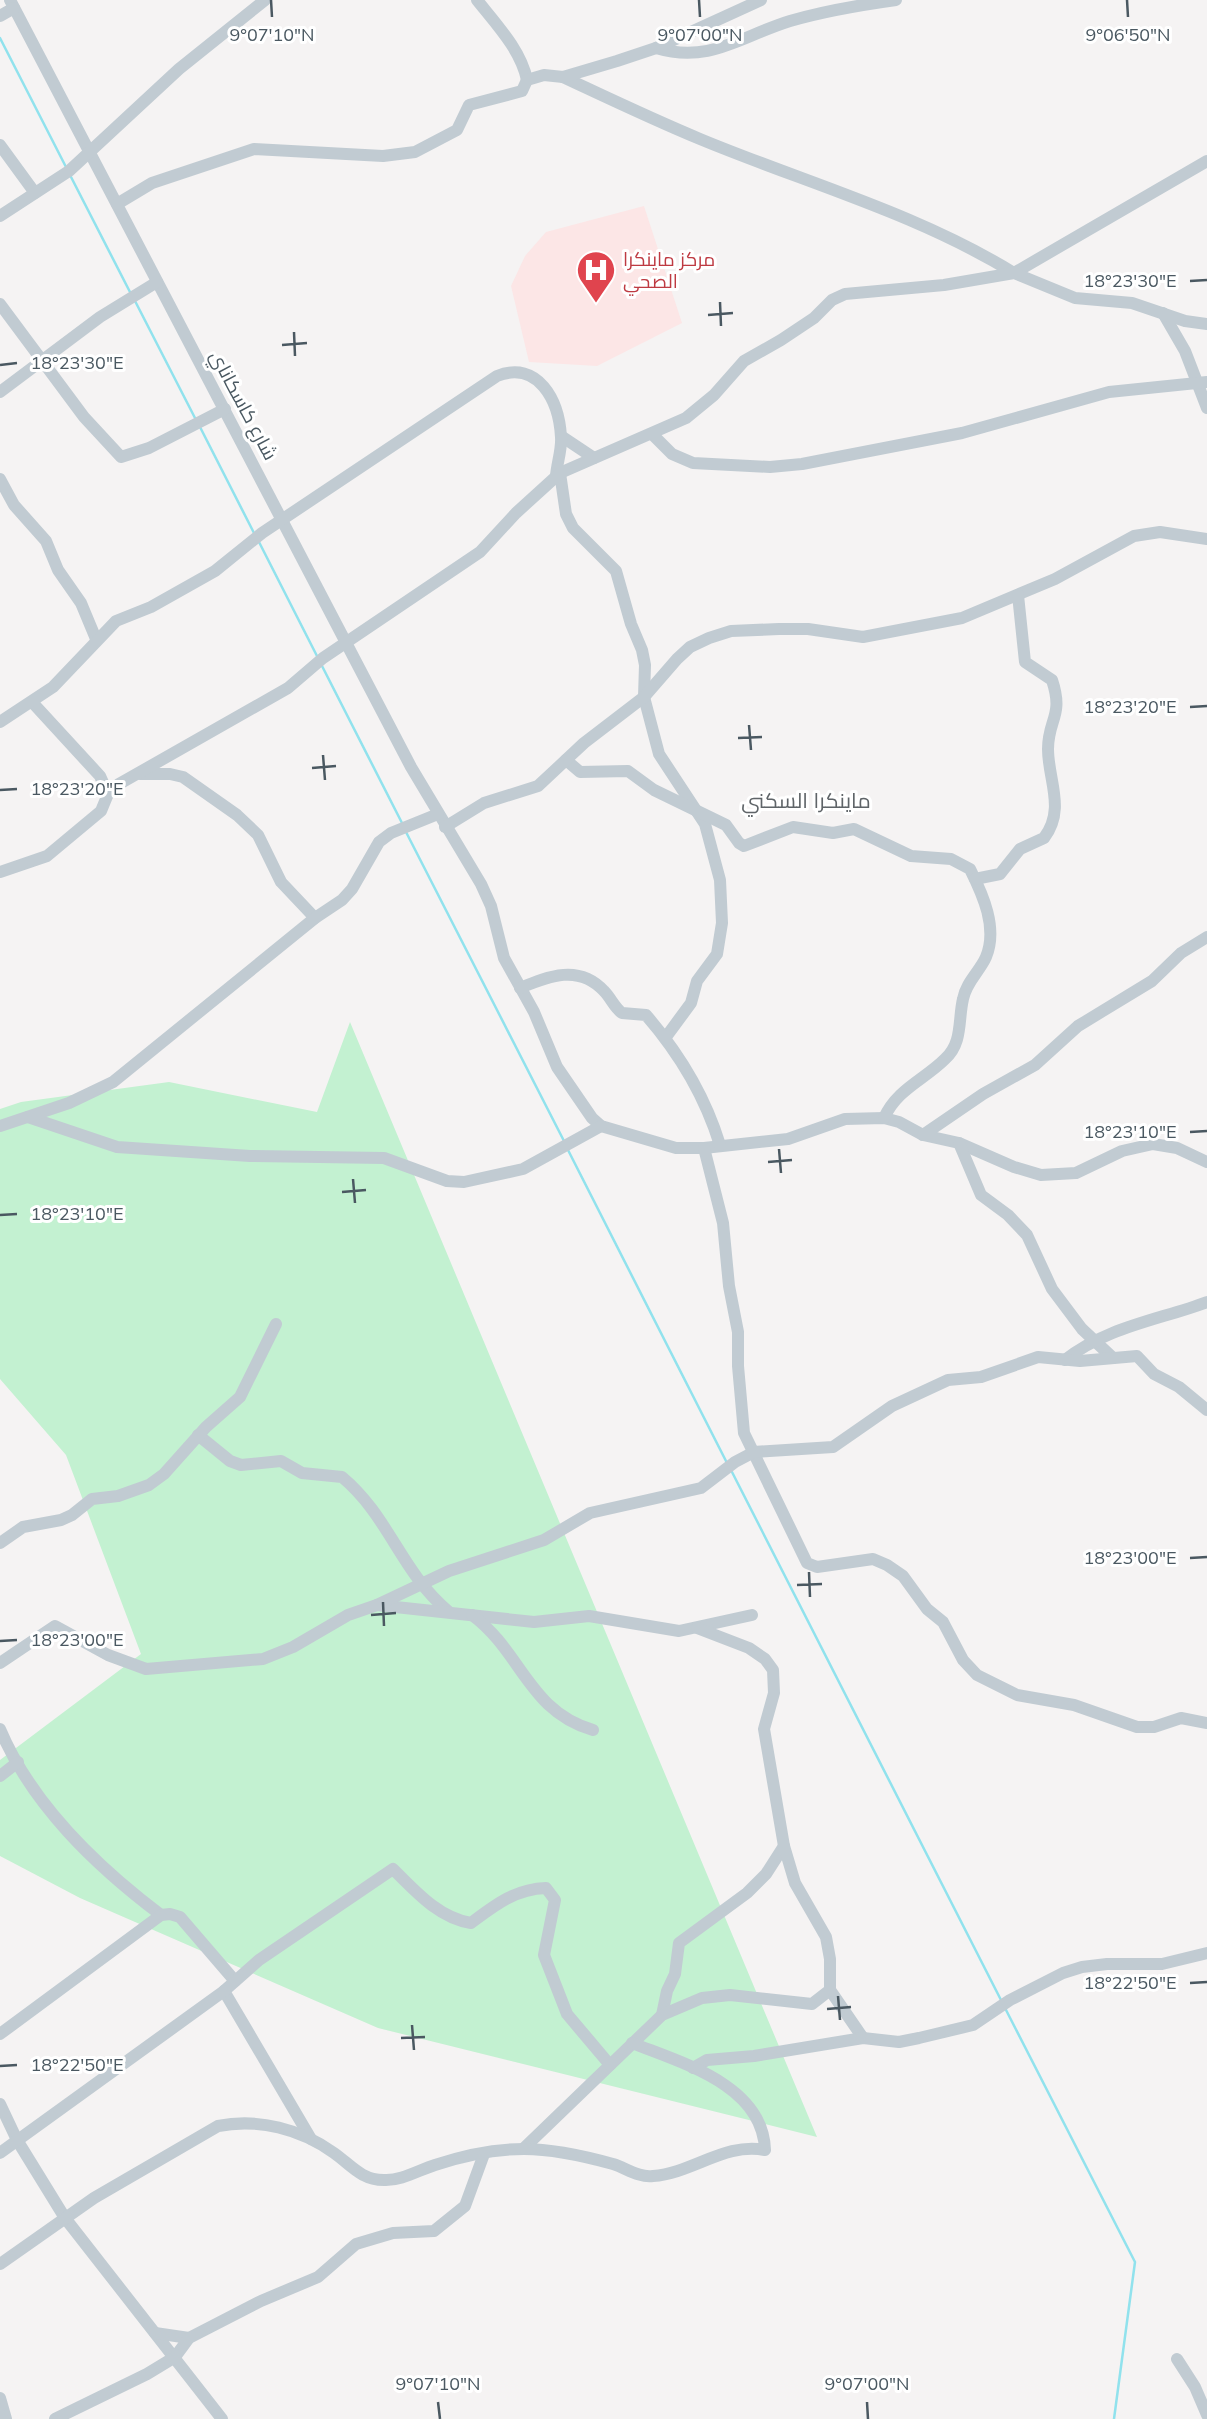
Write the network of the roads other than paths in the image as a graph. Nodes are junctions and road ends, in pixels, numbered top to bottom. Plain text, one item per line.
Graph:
1 (265, 0) edge
2 (477, 0) edge
3 (761, 0) edge
4 (896, 0) edge
5 (12, 4) edge
6 (0, 16) edge
7 (656, 48) junction
8 (563, 77) junction
9 (527, 80) junction
10 (0, 145) edge
11 (90, 152) junction
12 (1207, 161) edge
13 (35, 193) junction
14 (117, 204) junction
15 (0, 216) edge
16 (1014, 274) junction
17 (158, 282) junction
18 (0, 304) edge
19 (1163, 312) junction
20 (1207, 324) edge
21 (42, 361) junction
22 (1202, 382) edge
23 (0, 392) edge
24 (1207, 408) edge
25 (225, 409) junction
26 (652, 434) junction
27 (561, 436) junction
28 (594, 458) junction
29 (558, 474) junction
30 (0, 479) edge
31 (283, 519) junction
32 (1207, 539) edge
33 (1018, 595) junction
34 (96, 639) junction
35 (347, 644) junction
36 (644, 697) junction
37 (32, 702) junction
38 (0, 722) edge
39 (566, 760) junction
40 (135, 775) junction
41 (100, 776) junction
42 (119, 784) junction
43 (108, 794) junction
44 (700, 813) junction
45 (438, 814) junction
46 (445, 827) junction
47 (0, 873) edge
48 (975, 879) junction
49 (315, 918) junction
50 (1207, 937) edge
51 (520, 988) junction
52 (666, 1037) junction
53 (28, 1117) junction
54 (884, 1118) junction
55 (0, 1126) edge
56 (601, 1126) junction
57 (923, 1135) junction
58 (959, 1143) junction
59 (720, 1145) junction
60 (704, 1148) junction
61 (1207, 1162) edge
62 (1207, 1302) edge
63 (276, 1324) dead end
64 (1095, 1339) junction
65 (1113, 1358) junction
66 (1065, 1360) junction
67 (1207, 1410) edge
68 (198, 1435) junction
69 (754, 1452) junction
70 (0, 1543) edge
71 (420, 1586) junction
72 (377, 1605) junction
73 (448, 1611) junction
74 (472, 1615) junction
75 (752, 1615) dead end
76 (697, 1628) junction
77 (0, 1663) edge
78 (1207, 1723) edge
79 (0, 1728) edge
80 (593, 1730) dead end
81 (18, 1762) junction
82 (0, 1776) edge
83 (784, 1846) junction
84 (160, 1915) junction
85 (1207, 1953) edge
86 (235, 1981) junction
87 (224, 1990) junction
88 (830, 1990) junction
89 (662, 2015) junction
90 (0, 2034) edge
91 (863, 2038) junction
92 (632, 2043) junction
93 (610, 2065) junction
94 (693, 2068) junction
95 (0, 2104) edge
96 (311, 2139) junction
97 (17, 2140) junction
98 (523, 2149) junction
99 (0, 2153) edge
100 (484, 2154) junction
101 (65, 2218) junction
102 (0, 2264) edge
103 (155, 2333) junction
104 (189, 2338) junction
105 (174, 2357) junction
106 (1177, 2359) dead end
107 (0, 2398) edge
108 (1207, 2416) edge
109 (6, 2419) edge
110 (55, 2419) edge
111 (222, 2419) edge

1 - 11 street
2 - 9 street
3 - 7 street
4 - 7 street
5 - 6 street
5 - 11 street, شارع كاسكاناي
7 - 8 street
8 - 9 street
8 - 16 street
9 - 14 street
10 - 13 street
11 - 13 street
11 - 14 street, شارع كاسكاناي
12 - 16 street
13 - 15 street
14 - 17 street, شارع كاسكاناي
16 - 19 street
16 - 26 street
17 - 21 street
17 - 25 street, شارع كاسكاناي
18 - 21 street
19 - 20 street
19 - 22 street
21 - 23 street
21 - 25 street
22 - 24 street
22 - 26 street
25 - 31 street, شارع كاسكاناي
26 - 28 street
27 - 28 street
27 - 29 street
27 - 31 street
28 - 29 street
29 - 35 street
29 - 36 street
30 - 34 street
31 - 34 street
31 - 35 street, شارع كاسكاناي
32 - 33 street
33 - 36 street
33 - 48 street
34 - 37 street
35 - 40 street
35 - 45 street, شارع كاسكاناي
36 - 39 street
36 - 44 street
37 - 38 street
37 - 41 street
39 - 44 street
39 - 46 street
40 - 42 street
40 - 49 street
41 - 42 street
41 - 43 street
42 - 43 street
43 - 47 street
44 - 48 street
44 - 52 street
45 - 46 street, شارع كاسكاناي
45 - 49 street
46 - 51 street, شارع كاسكاناي
48 - 54 street
49 - 53 street
50 - 57 street
51 - 52 street
51 - 56 street, شارع كاسكاناي
52 - 59 street
53 - 55 street
53 - 56 street
54 - 57 street
54 - 59 street
56 - 60 street
57 - 58 street
58 - 61 street
58 - 64 street
59 - 60 street
60 - 69 street
62 - 64 street
63 - 68 street
64 - 65 street
64 - 66 street
65 - 66 street
65 - 67 street
66 - 69 street
68 - 70 street
68 - 71 street
69 - 71 street
69 - 78 street
71 - 72 street
71 - 73 street
72 - 73 street
72 - 77 street
73 - 74 street
74 - 76 street
74 - 80 street
75 - 76 street
76 - 83 street
79 - 81 street
81 - 82 street
81 - 84 street
83 - 88 street
83 - 89 street
84 - 86 street
84 - 90 street
85 - 91 street
86 - 87 street
86 - 93 street
87 - 96 street
87 - 97 street
88 - 89 street
88 - 91 street
89 - 92 street
91 - 94 street
92 - 93 street
92 - 94 street
93 - 98 street
94 - 98 street
95 - 97 street
96 - 100 street
96 - 101 street
97 - 99 street
97 - 101 street
98 - 100 street
100 - 104 street
101 - 102 street
101 - 103 street
103 - 104 street
103 - 105 street
104 - 105 street
105 - 110 street
105 - 111 street
106 - 108 street
107 - 109 street

